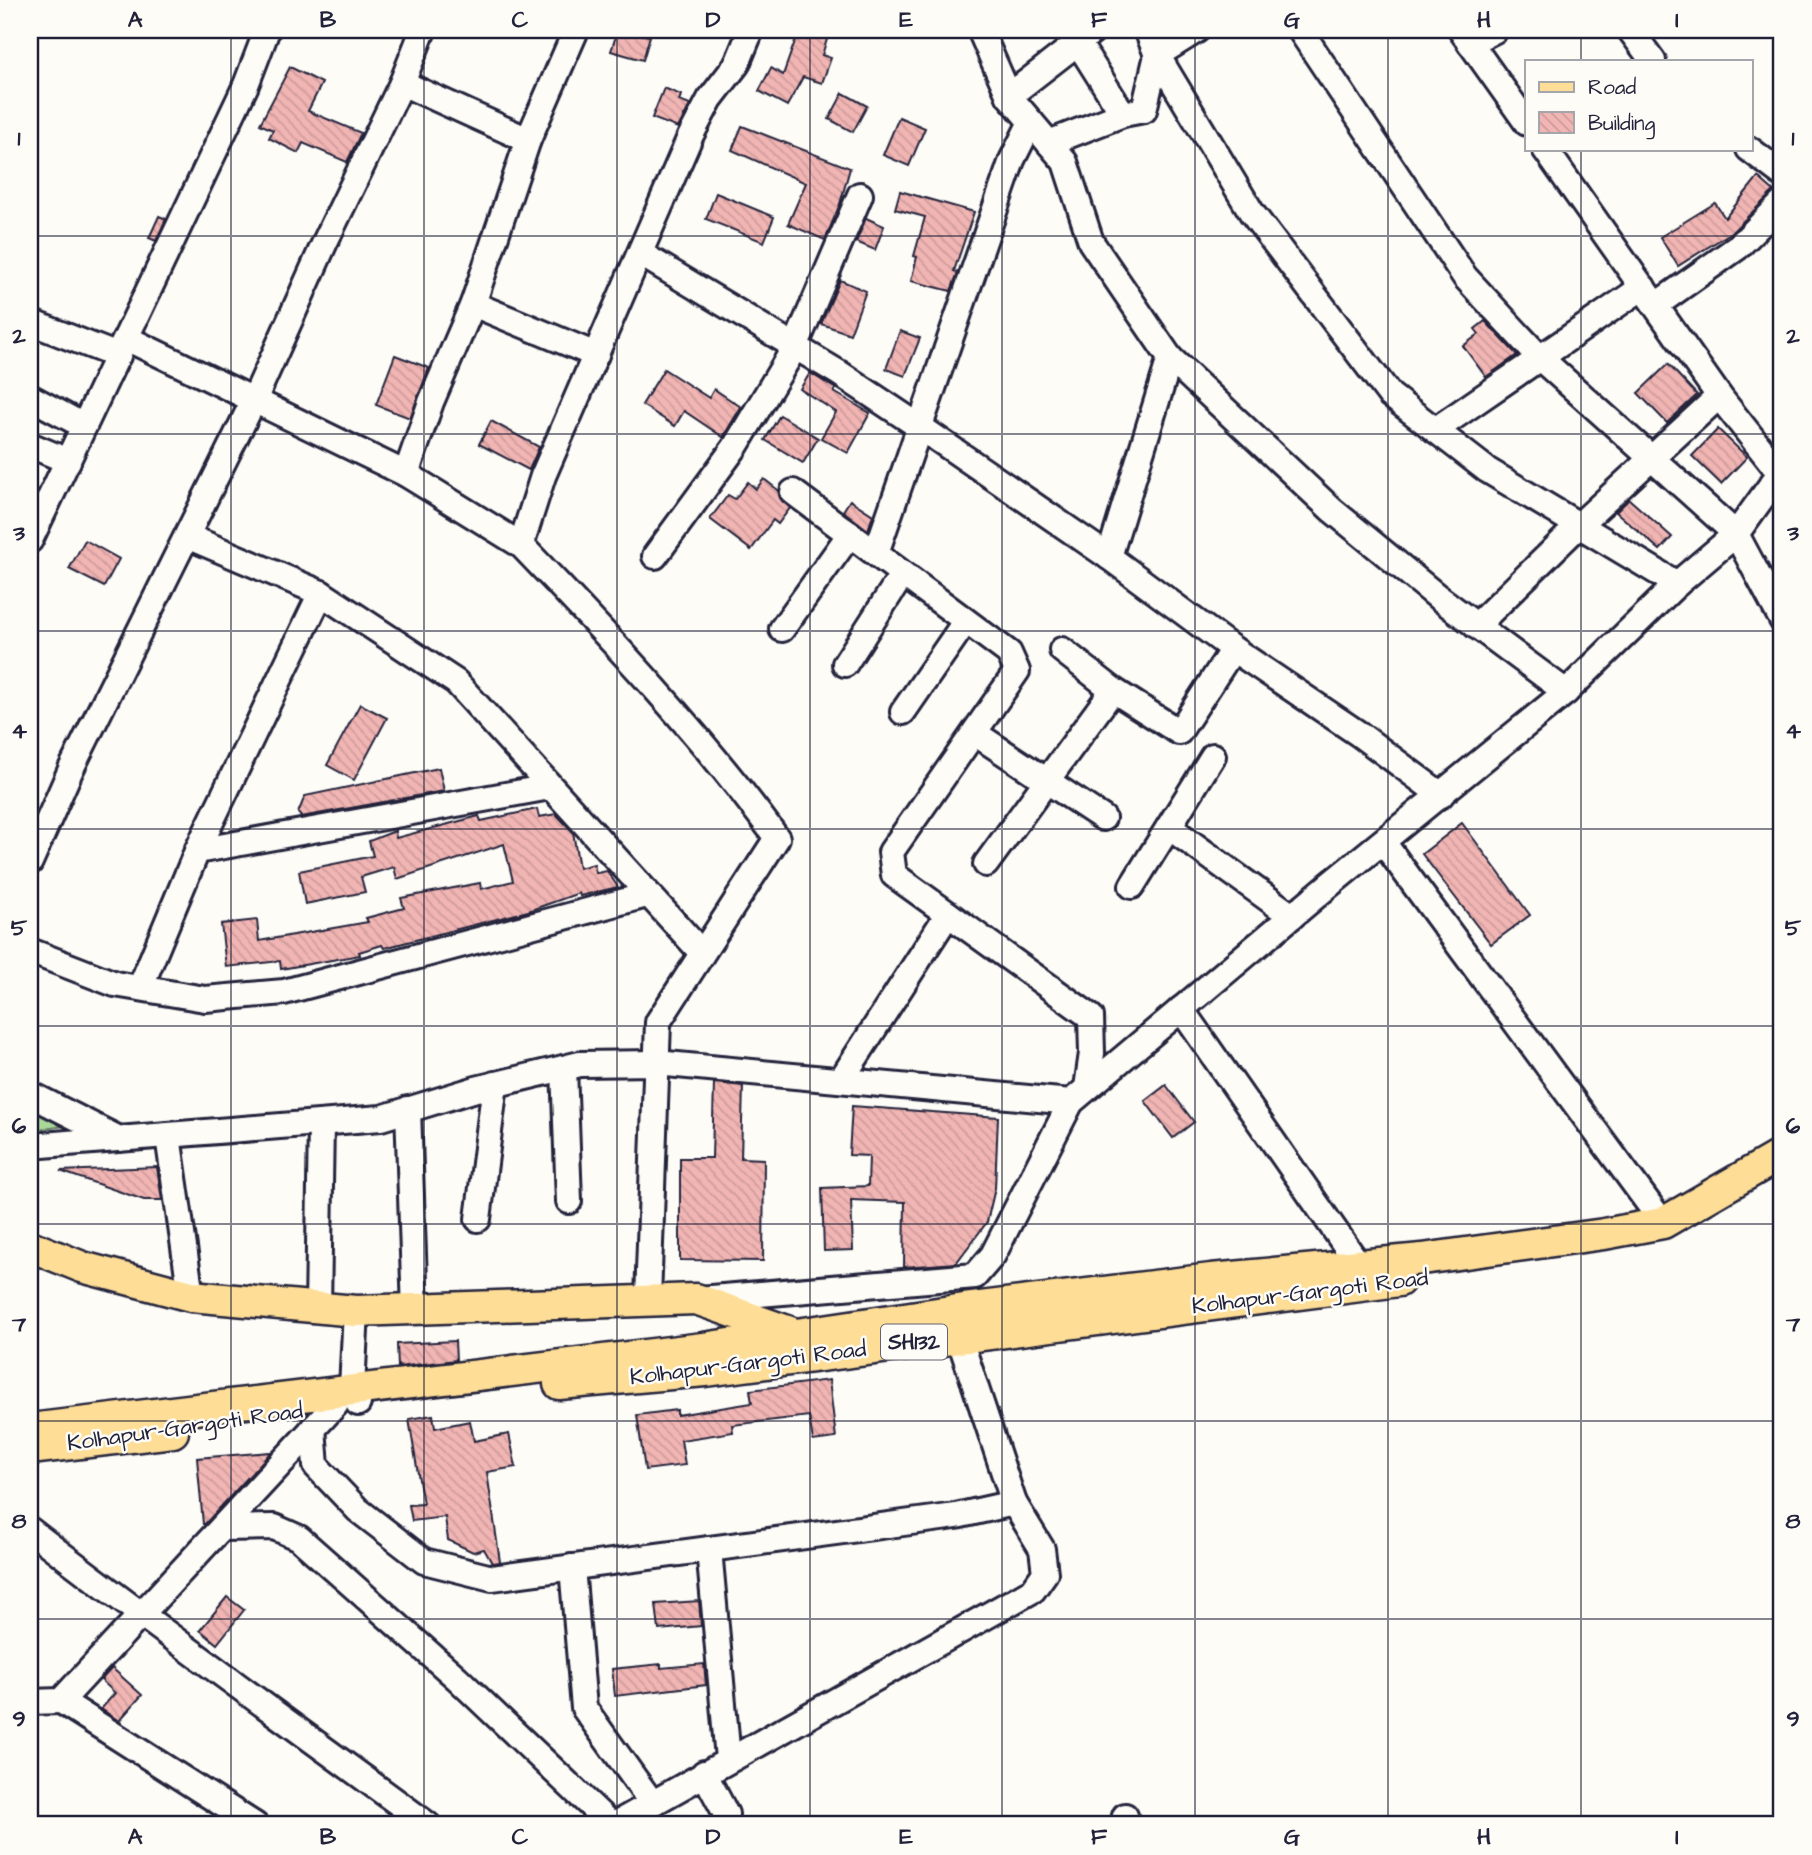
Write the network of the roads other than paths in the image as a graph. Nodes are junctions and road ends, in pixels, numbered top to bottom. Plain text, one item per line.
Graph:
1 (267, 30) edge
2 (423, 30) edge
3 (576, 30) edge
4 (751, 30) edge
5 (980, 30) edge
6 (1147, 30) edge
7 (1197, 30) edge
8 (1300, 30) edge
9 (1495, 30) edge
10 (1630, 30) edge
11 (1081, 34) edge
12 (1465, 36) edge
13 (1157, 55) junction
14 (1652, 60) edge
15 (402, 83) junction
16 (1009, 96) junction
17 (1122, 114) junction
18 (1525, 120) edge
19 (1031, 122) junction
20 (528, 140) junction
21 (1049, 144) junction
22 (1546, 150) edge
23 (1750, 150) edge
24 (1782, 174) edge
25 (860, 195) dead end
26 (1782, 203) edge
27 (641, 254) junction
28 (1650, 296) junction
29 (473, 303) junction
30 (30, 322) edge
31 (795, 346) junction
32 (122, 347) junction
33 (596, 355) junction
34 (1170, 358) junction
35 (1540, 358) junction
36 (1719, 396) junction
37 (30, 397) edge
38 (254, 400) junction
39 (84, 426) junction
40 (920, 427) junction
41 (1435, 430) junction
42 (30, 445) edge
43 (1652, 458) junction
44 (68, 461) junction
45 (1781, 471) edge
46 (406, 474) junction
47 (793, 492) dead end
48 (38, 502) edge
49 (1577, 527) junction
50 (850, 534) junction
51 (1736, 534) junction
52 (189, 537) junction
53 (30, 540) edge
54 (521, 545) junction
55 (876, 553) junction
56 (655, 556) dead end
57 (1109, 557) junction
58 (902, 575) junction
59 (1677, 584) junction
60 (321, 593) junction
61 (1782, 620) edge
62 (965, 622) junction
63 (1476, 626) junction
64 (782, 629) dead end
65 (1233, 649) junction
66 (1062, 650) dead end
67 (845, 664) dead end
68 (1113, 690) junction
69 (1566, 692) junction
70 (902, 712) dead end
71 (976, 734) junction
72 (1213, 756) dead end
73 (1046, 780) junction
74 (550, 787) junction
75 (1441, 795) junction
76 (1103, 818) dead end
77 (1169, 827) junction
78 (1383, 842) junction
79 (197, 851) junction
80 (30, 862) edge
81 (986, 863) dead end
82 (1132, 886) dead end
83 (647, 895) junction
84 (948, 914) junction
85 (1292, 916) junction
86 (30, 951) edge
87 (702, 953) junction
88 (140, 988) junction
89 (1181, 1009) junction
90 (656, 1063) junction
91 (564, 1068) junction
92 (841, 1080) junction
93 (495, 1084) junction
94 (30, 1094) edge
95 (1079, 1095) junction
96 (408, 1110) junction
97 (321, 1123) junction
98 (168, 1136) junction
99 (119, 1139) junction
100 (30, 1146) edge
101 (1782, 1154) edge
102 (1782, 1175) edge
103 (569, 1202) dead end
104 (478, 1219) dead end
105 (1663, 1223) junction
106 (30, 1247) edge
107 (1359, 1265) junction
108 (975, 1276) junction
109 (191, 1296) junction
110 (648, 1299) junction
111 (695, 1299) junction
112 (318, 1309) junction
113 (356, 1311) junction
114 (415, 1311) junction
115 (961, 1323) junction
116 (794, 1334) junction
117 (348, 1398) junction
118 (313, 1428) junction
119 (30, 1429) edge
120 (30, 1449) edge
121 (1014, 1503) junction
122 (222, 1528) junction
123 (30, 1530) edge
124 (709, 1549) junction
125 (572, 1567) junction
126 (141, 1612) junction
127 (61, 1701) junction
128 (30, 1702) edge
129 (728, 1759) junction
130 (704, 1773) junction
131 (652, 1803) junction
132 (255, 1825) edge
133 (428, 1825) edge
134 (612, 1825) edge
135 (723, 1825) edge

1 - 32 street
2 - 15 street
3 - 20 street
4 - 27 street
5 - 16 street
6 - 13 street
7 - 13 street
8 - 35 street
9 - 12 street
10 - 14 street
11 - 16 street
11 - 17 street
12 - 18 street
13 - 17 street
13 - 41 street
15 - 20 street
15 - 38 street
16 - 19 street
17 - 21 street
19 - 21 street
19 - 40 street
20 - 29 street
21 - 34 street
22 - 28 street
23 - 24 street
25 - 31 street
26 - 28 street
27 - 31 street
27 - 33 street
28 - 35 street
28 - 36 street
29 - 33 street
29 - 46 street
30 - 32 street
31 - 40 street
31 - 56 street
32 - 38 street
32 - 39 street
33 - 54 street
34 - 57 street
34 - 63 street
35 - 41 street
35 - 43 street
36 - 43 street
36 - 45 street
37 - 39 street
38 - 46 street
38 - 52 street
39 - 44 street
40 - 55 street
40 - 57 street
41 - 49 street
42 - 44 street
43 - 49 street
43 - 51 street
44 - 48 street
45 - 51 street
46 - 54 street
47 - 50 street
48 - 53 street
49 - 59 street
49 - 63 street
50 - 55 street
50 - 64 street
51 - 59 street
51 - 61 street
52 - 60 street
52 - 80 street
54 - 87 street
55 - 58 street
57 - 65 street
58 - 62 street
58 - 67 street
59 - 69 street
60 - 74 street
60 - 79 street
62 - 70 street
62 - 71 street
63 - 69 street
65 - 68 street
65 - 75 street
66 - 68 street
68 - 73 street
69 - 75 street
71 - 73 street
71 - 84 street
72 - 77 street
73 - 76 street
73 - 81 street
74 - 79 street
74 - 83 street
75 - 78 street
77 - 82 street
77 - 85 street
78 - 85 street
78 - 105 street
79 - 88 street
83 - 87 street
83 - 88 street
84 - 92 street
84 - 95 street
85 - 89 street
86 - 88 street
87 - 90 street
89 - 95 street
89 - 107 street
90 - 91 street
90 - 92 street
90 - 110 street
91 - 93 street
91 - 103 street
92 - 95 street
93 - 96 street
93 - 104 street
94 - 99 street
95 - 108 street
96 - 97 street
96 - 114 street
97 - 98 street
97 - 112 street
98 - 99 street
98 - 109 street
99 - 100 street
101 - 105 main road
102 - 115 main road, Kolhapur-Gargoti Road / SH132
105 - 107 main road
106 - 109 main road
107 - 115 main road
108 - 111 street
108 - 115 street
109 - 112 main road
110 - 111 main road
110 - 114 main road
111 - 116 main road
112 - 113 main road
113 - 114 main road
113 - 117 street
115 - 116 main road
115 - 117 main road, Kolhapur-Gargoti Road / SH132
115 - 121 street
116 - 117 main road
117 - 118 street
117 - 119 main road
117 - 120 main road, Kolhapur-Gargoti Road / SH132
118 - 122 street
118 - 125 street
121 - 124 street
121 - 129 street
122 - 126 street
122 - 134 street
123 - 126 street
124 - 125 street
124 - 129 street
125 - 131 street
126 - 127 street
126 - 133 street
127 - 128 street
127 - 132 street
129 - 130 street
130 - 131 street
130 - 135 street
131 - 134 street

